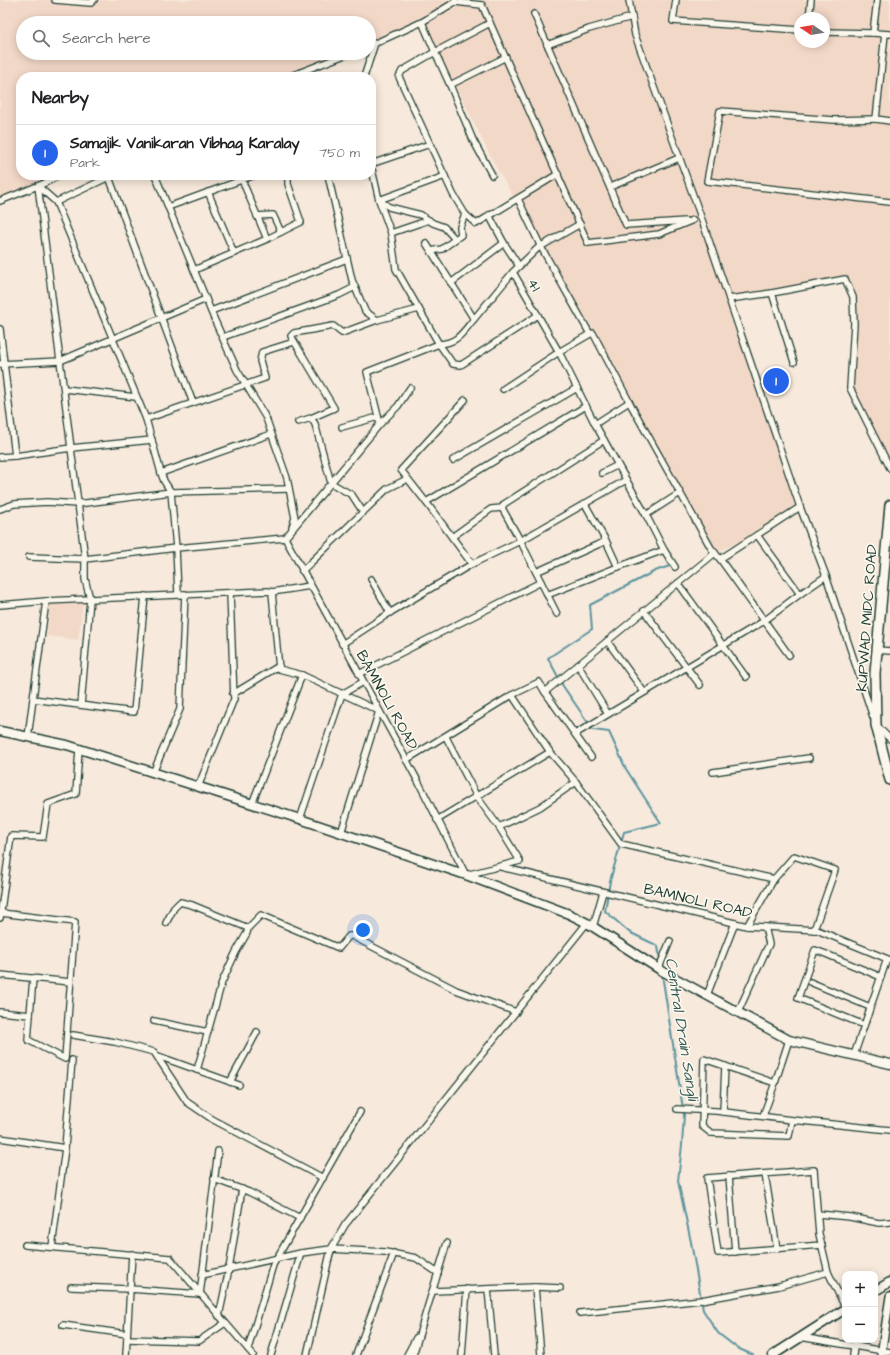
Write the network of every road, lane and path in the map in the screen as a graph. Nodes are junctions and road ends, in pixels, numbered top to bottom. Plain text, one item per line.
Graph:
1 (55, 0) edge
2 (94, 0) edge
3 (629, 0) edge
4 (676, 0) edge
5 (811, 0) edge
6 (877, 0) edge
7 (455, 1) edge
8 (810, 12) edge
9 (534, 14) dead end
10 (632, 17) junction
11 (422, 22) junction
12 (490, 23) junction
13 (794, 30) edge
14 (830, 32) edge
15 (873, 33) junction
16 (887, 34) edge
17 (376, 44) edge
18 (547, 45) junction
19 (434, 52) junction
20 (506, 57) junction
21 (332, 60) edge
22 (370, 60) edge
23 (301, 72) edge
24 (366, 72) edge
25 (450, 84) junction
26 (876, 119) junction
27 (890, 121) edge
28 (430, 144) junction
29 (679, 158) junction
30 (376, 162) edge
31 (558, 174) junction
32 (492, 175) dead end
33 (445, 176) junction
34 (50, 180) edge
35 (103, 180) edge
36 (110, 180) edge
37 (157, 180) edge
38 (242, 180) joint
39 (288, 180) edge
40 (329, 180) edge
41 (375, 180) edge
42 (38, 186) junction
43 (610, 187) junction
44 (208, 192) junction
45 (518, 199) junction
46 (379, 200) junction
47 (0, 201) edge
48 (56, 202) junction
49 (890, 202) edge
50 (168, 207) junction
51 (464, 214) junction
52 (489, 215) junction
53 (257, 216) junction
54 (429, 220) junction
55 (693, 220) junction
56 (702, 220) junction
57 (580, 224) junction
58 (280, 232) junction
59 (391, 233) junction
60 (267, 239) junction
61 (455, 239) junction
62 (426, 243) dead end
63 (504, 243) junction
64 (541, 247) junction
65 (431, 251) junction
66 (234, 253) junction
67 (347, 259) junction
68 (519, 266) junction
69 (194, 270) junction
70 (512, 272) junction
71 (451, 283) junction
72 (355, 287) junction
73 (772, 293) junction
74 (206, 299) junction
75 (729, 299) junction
76 (419, 309) junction
77 (211, 311) junction
78 (538, 315) junction
79 (162, 318) junction
80 (474, 319) junction
81 (377, 320) junction
82 (0, 329) edge
83 (590, 334) junction
84 (223, 337) junction
85 (112, 339) junction
86 (294, 342) junction
87 (439, 344) junction
88 (559, 352) junction
89 (60, 361) junction
90 (794, 362) dead end
91 (2, 364) edge
92 (246, 384) junction
93 (410, 388) dead end
94 (577, 388) junction
95 (503, 389) dead end
96 (65, 390) junction
97 (136, 397) junction
98 (465, 400) dead end
99 (630, 402) junction
100 (193, 403) junction
101 (586, 406) junction
102 (378, 417) junction
103 (311, 418) junction
104 (146, 419) junction
105 (298, 422) dead end
106 (380, 424) junction
107 (595, 424) junction
108 (342, 427) dead end
109 (271, 434) junction
110 (152, 440) junction
111 (604, 440) junction
112 (71, 448) junction
113 (0, 456) edge
114 (15, 456) junction
115 (453, 460) dead end
116 (618, 465) junction
117 (890, 468) edge
118 (161, 473) junction
119 (602, 473) dead end
120 (407, 479) junction
121 (626, 480) junction
122 (331, 483) junction
123 (289, 489) junction
124 (171, 492) junction
125 (680, 493) junction
126 (426, 502) junction
127 (78, 504) junction
128 (585, 504) junction
129 (890, 505) edge
130 (800, 507) junction
131 (502, 508) junction
132 (0, 509) edge
133 (363, 512) junction
134 (646, 515) junction
135 (889, 518) edge
136 (292, 530) junction
137 (757, 535) junction
138 (452, 537) junction
139 (285, 538) junction
140 (520, 541) junction
141 (606, 541) junction
142 (176, 548) junction
143 (664, 550) junction
144 (715, 553) junction
145 (29, 557) dead end
146 (85, 558) junction
147 (720, 559) junction
148 (472, 564) junction
149 (675, 566) dead end
150 (618, 567) junction
151 (302, 571) junction
152 (536, 572) junction
153 (826, 576) junction
154 (371, 580) dead end
155 (541, 582) junction
156 (678, 583) junction
157 (310, 586) junction
158 (272, 592) junction
159 (230, 593) junction
160 (185, 594) junction
161 (800, 594) junction
162 (547, 595) junction
163 (145, 596) junction
164 (90, 599) junction
165 (886, 599) edge
166 (46, 601) junction
167 (0, 605) edge
168 (644, 611) junction
169 (390, 613) junction
170 (556, 614) dead end
171 (764, 621) junction
172 (607, 641) junction
173 (342, 644) junction
174 (723, 645) junction
175 (877, 650) junction
176 (890, 652) edge
177 (790, 655) dead end
178 (578, 665) junction
179 (279, 666) junction
180 (686, 667) junction
181 (359, 674) junction
182 (302, 675) junction
183 (746, 677) dead end
184 (363, 682) junction
185 (700, 685) dead end
186 (545, 692) junction
187 (644, 692) junction
188 (233, 694) junction
189 (342, 694) junction
190 (512, 695) junction
191 (33, 699) junction
192 (81, 705) junction
193 (379, 711) junction
194 (608, 714) junction
195 (876, 725) junction
196 (0, 732) edge
197 (575, 734) junction
198 (28, 737) junction
199 (446, 737) junction
200 (890, 739) edge
201 (79, 749) junction
202 (550, 752) junction
203 (592, 757) dead end
204 (808, 758) dead end
205 (406, 760) junction
206 (713, 772) dead end
207 (153, 773) junction
208 (890, 780) edge
209 (576, 782) junction
210 (198, 787) junction
211 (477, 797) junction
212 (252, 804) junction
213 (300, 819) junction
214 (438, 820) junction
215 (499, 827) junction
216 (341, 833) junction
217 (499, 867) junction
218 (466, 875) junction
219 (774, 879) junction
220 (603, 892) junction
221 (0, 915) edge
222 (166, 923) dead end
223 (735, 923) junction
224 (590, 925) junction
225 (748, 926) junction
226 (764, 927) junction
227 (248, 928) junction
228 (814, 930) junction
229 (670, 941) dead end
230 (888, 959) edge
231 (659, 968) junction
232 (0, 975) edge
233 (881, 977) junction
234 (33, 978) junction
235 (71, 982) junction
236 (810, 982) dead end
237 (707, 995) junction
238 (870, 1007) junction
239 (0, 1012) edge
240 (516, 1012) junction
241 (738, 1012) junction
242 (30, 1015) junction
243 (154, 1021) dead end
244 (864, 1025) junction
245 (208, 1032) junction
246 (257, 1032) dead end
247 (73, 1035) dead end
248 (789, 1040) junction
249 (158, 1056) junction
250 (854, 1056) junction
251 (72, 1060) dead end
252 (890, 1064) edge
253 (726, 1066) junction
254 (197, 1070) junction
255 (230, 1082) junction
256 (775, 1083) junction
257 (239, 1085) dead end
258 (677, 1109) dead end
259 (702, 1110) junction
260 (360, 1112) dead end
261 (723, 1112) junction
262 (763, 1116) junction
263 (792, 1120) junction
264 (890, 1130) edge
265 (0, 1138) edge
266 (65, 1148) junction
267 (218, 1151) dead end
268 (765, 1174) junction
269 (729, 1176) junction
270 (323, 1178) junction
271 (214, 1179) junction
272 (242, 1189) junction
273 (818, 1214) junction
274 (300, 1218) junction
275 (890, 1222) edge
276 (447, 1243) dead end
277 (25, 1245) dead end
278 (822, 1245) junction
279 (52, 1248) junction
280 (331, 1249) junction
281 (776, 1249) junction
282 (735, 1252) junction
283 (301, 1253) junction
284 (132, 1254) junction
285 (394, 1254) junction
286 (277, 1258) junction
287 (229, 1268) junction
288 (828, 1272) junction
289 (438, 1273) junction
290 (202, 1275) junction
291 (890, 1282) edge
292 (71, 1287) dead end
293 (535, 1287) junction
294 (560, 1288) dead end
295 (130, 1289) junction
296 (488, 1289) junction
297 (878, 1289) edge
298 (466, 1290) junction
299 (433, 1291) junction
300 (200, 1294) junction
301 (890, 1296) edge
302 (845, 1307) edge
303 (842, 1310) edge
304 (580, 1313) dead end
305 (219, 1316) junction
306 (225, 1323) junction
307 (888, 1324) edge
308 (63, 1325) dead end
309 (422, 1326) junction
310 (127, 1337) junction
311 (800, 1337) junction
312 (856, 1343) edge
313 (855, 1346) junction
314 (248, 1349) junction
315 (890, 1352) edge
316 (882, 1353) edge
317 (126, 1355) edge
318 (253, 1355) edge
319 (271, 1355) edge
320 (307, 1355) edge
321 (356, 1355) edge
322 (407, 1355) edge
323 (413, 1355) edge
324 (462, 1355) edge
325 (494, 1355) edge
326 (541, 1355) edge
327 (773, 1355) edge
328 (853, 1355) edge

1 - 2 street
3 - 10 street
4 - 13 street
5 - 8 street
6 - 15 street
7 - 11 street
7 - 12 street
9 - 18 street
10 - 18 street
10 - 29 street
11 - 17 street
11 - 19 street
12 - 19 street
12 - 20 street
14 - 15 street
15 - 16 street
16 - 26 street
18 - 43 street
19 - 25 street
19 - 28 street
20 - 25 street
20 - 31 street
21 - 23 street
22 - 24 street
25 - 32 street
26 - 27 street
26 - 49 street
28 - 30 street
28 - 33 street
29 - 43 street
29 - 56 street
31 - 45 street
31 - 57 street
33 - 46 street
33 - 51 street
34 - 42 street
35 - 48 street
36 - 79 street
37 - 50 street
38 - 44 street
38 - 53 street
39 - 58 street
40 - 67 street
41 - 46 street
42 - 47 street
42 - 48 street
42 - 89 street
43 - 55 street
44 - 50 street
44 - 66 street
45 - 52 street
45 - 64 street
46 - 54 street
46 - 59 street
48 - 85 street
50 - 69 street
51 - 52 street
51 - 61 street
52 - 63 street
53 - 58 street
53 - 60 street
54 - 59 street
54 - 61 street
55 - 56 street
55 - 57 street
56 - 75 street
57 - 64 street, 41
58 - 60 street
59 - 76 street
60 - 66 street
61 - 65 street
62 - 65 street
63 - 68 street
63 - 71 street
64 - 68 street, 41
64 - 83 street
65 - 71 street
66 - 69 street
67 - 72 street
67 - 77 street
68 - 70 street, 41
69 - 74 street
70 - 78 street, 41
70 - 80 street
71 - 80 street
72 - 81 street
72 - 84 street
73 - 75 street
73 - 90 street
73 - 117 street
74 - 77 street
74 - 79 street
75 - 130 street
76 - 81 street
76 - 87 street
77 - 84 street
78 - 87 street
78 - 88 street, 41
79 - 85 street
79 - 100 street
80 - 87 street
81 - 86 street
82 - 91 street
83 - 88 street
83 - 99 street
84 - 92 street
85 - 89 street
85 - 97 street
86 - 92 street
86 - 103 street
87 - 102 street
88 - 94 street, 41
88 - 95 street
89 - 91 street
89 - 96 street
91 - 114 street
92 - 100 street
92 - 109 street
93 - 106 street
94 - 101 street, 41
94 - 115 street
96 - 97 street
96 - 112 street
97 - 104 street
98 - 120 street
99 - 107 street
99 - 125 street
100 - 104 street
101 - 107 street, 41
101 - 126 street
102 - 106 street
102 - 108 street
103 - 105 street
103 - 122 street
104 - 110 street
106 - 122 street
107 - 111 street, 41
109 - 118 street
109 - 123 street
110 - 112 street
110 - 118 street
111 - 116 street, 41
111 - 131 street
112 - 114 street
112 - 127 street
113 - 114 street
116 - 119 street
116 - 121 street, 41
118 - 124 street
120 - 126 street
120 - 133 street
121 - 128 street
121 - 134 street, 41
122 - 133 street
122 - 136 street
123 - 124 street
123 - 136 street
124 - 127 street
124 - 142 street
125 - 134 street
125 - 144 street
126 - 138 street
127 - 132 street
127 - 146 street
128 - 140 street
128 - 141 street
129 - 135 main road, KUPWAD MIDC ROAD
130 - 137 street
130 - 153 street
131 - 138 street
131 - 140 street
133 - 151 street
134 - 143 street, 41
135 - 165 main road, KUPWAD MIDC ROAD
136 - 139 street
137 - 147 street
137 - 161 street
138 - 148 street
139 - 142 street
139 - 151 street, BAMNOLI ROAD
140 - 148 street
140 - 152 street
141 - 150 street
141 - 152 street
142 - 146 street
142 - 160 street
143 - 149 street, 41
143 - 150 street
144 - 147 street
144 - 156 street
145 - 146 street
146 - 164 street
147 - 171 street
148 - 169 street
150 - 162 street
151 - 157 street, BAMNOLI ROAD
152 - 155 street
153 - 161 street
153 - 195 street
154 - 169 street
155 - 162 street
155 - 181 street
156 - 168 street
156 - 174 street
157 - 158 street
157 - 173 street, BAMNOLI ROAD
158 - 159 street
158 - 179 street
159 - 160 street
159 - 188 street
160 - 163 street
160 - 207 street
161 - 171 street
162 - 170 street
163 - 164 street
163 - 192 street
164 - 166 street
164 - 192 street
165 - 175 main road, KUPWAD MIDC ROAD
166 - 167 street
166 - 191 street
168 - 172 street
168 - 180 street
169 - 173 street
171 - 174 street
171 - 177 street
172 - 178 street
172 - 187 street
173 - 181 street, BAMNOLI ROAD
174 - 180 street
174 - 183 street
175 - 176 street
175 - 195 main road, KUPWAD MIDC ROAD
178 - 186 street
178 - 194 street
179 - 182 street
179 - 188 street
180 - 185 street
180 - 187 street
181 - 184 street, BAMNOLI ROAD
182 - 189 street
182 - 212 street
184 - 189 street
184 - 193 street, BAMNOLI ROAD
186 - 190 street
186 - 197 street
187 - 194 street
188 - 210 street
189 - 193 street
189 - 213 street
190 - 199 street
190 - 202 street
191 - 192 street
191 - 198 street
193 - 205 street, BAMNOLI ROAD
193 - 216 street
194 - 197 street
195 - 200 street
195 - 208 main road, KUPWAD MIDC ROAD
196 - 198 main road
197 - 203 street
198 - 201 main road
199 - 205 street
199 - 211 street
201 - 207 main road
201 - 221 street
202 - 209 street
202 - 211 street
204 - 206 street
205 - 214 street, BAMNOLI ROAD
207 - 210 main road
209 - 215 street
209 - 219 street
210 - 212 main road
211 - 214 street
211 - 215 street
212 - 213 main road
213 - 216 main road
214 - 218 street, BAMNOLI ROAD
215 - 217 street
216 - 218 main road
217 - 218 street
217 - 220 street, BAMNOLI ROAD
218 - 224 main road
219 - 225 street
219 - 228 street
220 - 223 street, BAMNOLI ROAD
220 - 224 street
221 - 235 street
222 - 227 street
223 - 225 street, BAMNOLI ROAD
223 - 237 street
224 - 231 main road
224 - 240 street
225 - 226 street, BAMNOLI ROAD
226 - 228 street, BAMNOLI ROAD
226 - 241 street
227 - 240 street
227 - 245 street
228 - 230 street, BAMNOLI ROAD
229 - 231 street
230 - 233 street
231 - 237 main road
232 - 234 street
233 - 238 street
233 - 244 street
234 - 235 street
234 - 242 street
235 - 242 street
236 - 238 street
237 - 241 main road
238 - 244 street
239 - 242 street
240 - 280 street
241 - 248 main road
243 - 245 street
244 - 250 street
245 - 254 street
246 - 255 street
247 - 249 street
248 - 250 main road
248 - 256 street
249 - 254 street
249 - 270 street
250 - 252 main road
251 - 266 street
253 - 256 street
253 - 259 street
253 - 261 street
254 - 255 street
255 - 257 street
256 - 262 street
258 - 259 street
259 - 261 street
259 - 263 street
260 - 270 street
261 - 262 street
262 - 263 street
263 - 264 street
265 - 266 street
266 - 279 street
267 - 271 street
268 - 269 street
268 - 273 street
268 - 281 street
269 - 282 street
269 - 282 street
270 - 274 street
271 - 272 street
271 - 290 street
272 - 274 street
272 - 287 street
273 - 275 street
273 - 278 street
274 - 286 street
276 - 289 street
277 - 279 street
278 - 281 street
278 - 288 street
279 - 284 street
280 - 283 street
280 - 285 street
280 - 320 street
281 - 282 street
283 - 286 street
283 - 319 street
284 - 295 street
284 - 300 street
285 - 289 street
285 - 321 street
286 - 287 street
286 - 314 street
287 - 290 street
287 - 305 street
288 - 302 street
288 - 304 street
289 - 299 street
290 - 300 street
291 - 297 main road
292 - 295 street
293 - 294 street
293 - 296 street
293 - 326 street
295 - 300 street
295 - 310 street
296 - 298 street
296 - 325 street
298 - 299 street
298 - 324 street
299 - 309 street
300 - 305 street
301 - 307 street
303 - 311 main road
305 - 306 street
306 - 310 street
306 - 314 street
307 - 316 street
308 - 310 street
309 - 322 street
309 - 323 street
310 - 317 street
311 - 313 street
311 - 327 main road
312 - 313 street
313 - 316 street
313 - 328 street
314 - 318 street
315 - 316 street

